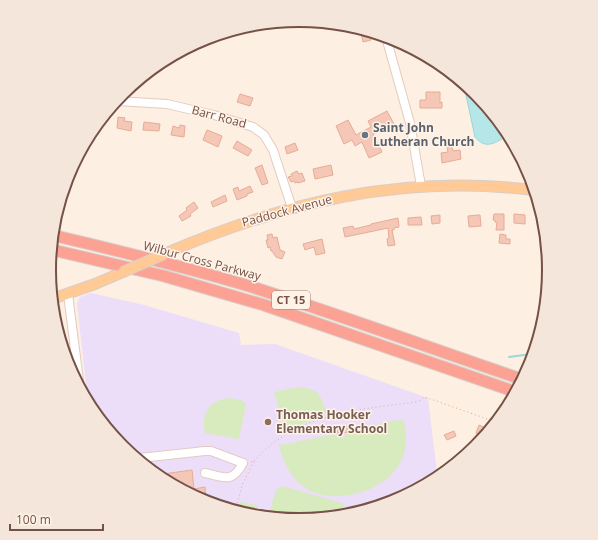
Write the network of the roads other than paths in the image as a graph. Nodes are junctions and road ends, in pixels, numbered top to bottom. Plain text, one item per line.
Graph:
1 (388, 44) edge
2 (124, 101) edge
3 (421, 186) junction
4 (528, 190) edge
5 (292, 208) junction
6 (58, 237) edge
7 (57, 251) edge
8 (68, 294) junction
9 (58, 297) edge
10 (77, 368) edge
11 (516, 378) edge
12 (510, 390) edge
13 (144, 458) edge
14 (205, 473) dead end

1 - 3 street
2 - 5 street, Barr Road
3 - 4 main road, Paddock Avenue
3 - 5 main road, Paddock Avenue
5 - 8 main road, Paddock Avenue, bridge
6 - 11 highway, Wilbur Cross Parkway / CT 15
7 - 12 highway, Wilbur Cross Parkway / CT 15
8 - 9 main road, Paddock Avenue
8 - 10 street
13 - 14 street

